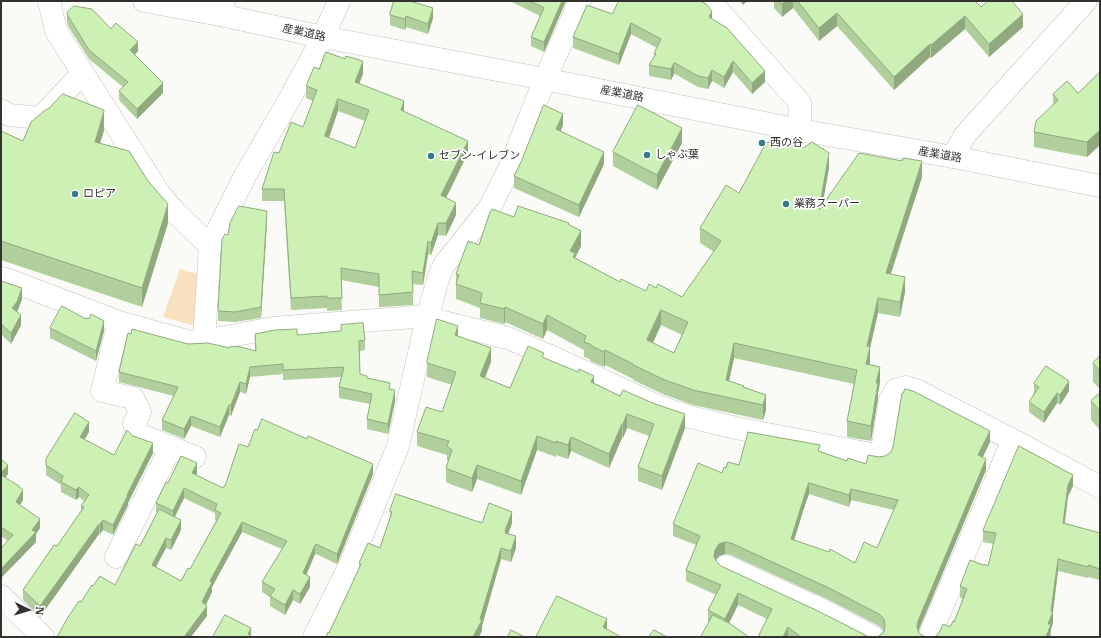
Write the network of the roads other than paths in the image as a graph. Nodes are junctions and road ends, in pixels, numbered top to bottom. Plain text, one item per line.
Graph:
1 (48, 1) edge
2 (144, 1) edge
3 (339, 1) edge
4 (580, 1) edge
5 (710, 1) edge
6 (1074, 5) edge
7 (222, 8) edge
8 (323, 37) junction
9 (83, 73) junction
10 (545, 79) junction
11 (1, 110) edge
12 (800, 130) junction
13 (954, 157) junction
14 (1100, 186) edge
15 (210, 246) junction
16 (1, 278) edge
17 (427, 318) junction
18 (119, 322) junction
19 (204, 341) junction
20 (1013, 440) junction
21 (171, 447) junction
22 (195, 457) dead end
23 (1100, 487) edge
24 (116, 557) dead end
25 (726, 566) dead end
26 (1, 596) edge
27 (43, 637) edge
28 (314, 637) edge
29 (873, 637) edge
30 (929, 637) edge

1 - 9 street
2 - 7 street, 産業道路
3 - 8 street
4 - 10 street
5 - 12 street
6 - 13 street
7 - 8 street, 産業道路
8 - 10 street, 産業道路
8 - 15 street
9 - 11 street
9 - 15 street
10 - 12 street, 産業道路
10 - 17 street
12 - 13 street, 産業道路
13 - 14 street, 産業道路
15 - 19 street
16 - 18 street
17 - 19 street
17 - 20 street
17 - 28 street
18 - 19 street
18 - 21 street
20 - 23 street
20 - 30 street
21 - 22 street
21 - 24 street
25 - 29 street
26 - 27 street

